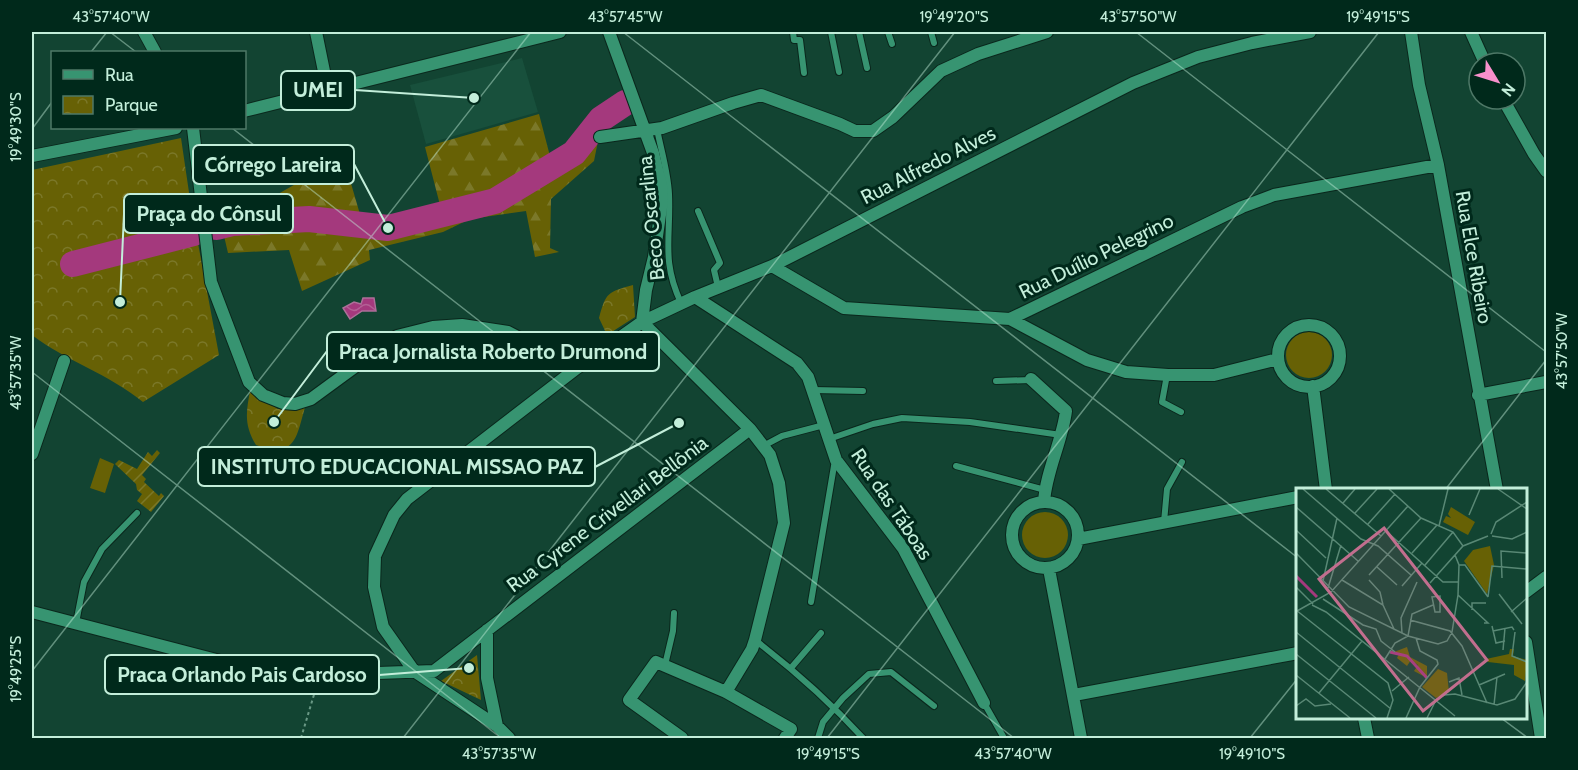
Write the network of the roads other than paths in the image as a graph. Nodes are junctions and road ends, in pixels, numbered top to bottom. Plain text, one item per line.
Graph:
1 (144, 32) edge
2 (316, 32) edge
3 (560, 32) edge
4 (609, 32) edge
5 (793, 32) edge
6 (831, 32) edge
7 (859, 32) edge
8 (888, 32) edge
9 (931, 32) edge
10 (1047, 32) edge
11 (1310, 32) edge
12 (1411, 32) edge
13 (1471, 32) edge
14 (934, 43) dead end
15 (892, 44) dead end
16 (154, 51) edge
17 (1480, 51) edge
18 (867, 68) dead end
19 (839, 72) dead end
20 (804, 73) dead end
21 (328, 91) junction
22 (246, 111) edge
23 (1510, 111) edge
24 (171, 129) edge
25 (193, 129) edge
26 (651, 131) junction
27 (600, 137) dead end
28 (32, 156) edge
29 (1438, 165) junction
30 (1546, 171) edge
31 (698, 211) dead end
32 (772, 266) junction
33 (718, 287) junction
34 (695, 297) junction
35 (681, 303) junction
36 (1011, 319) junction
37 (642, 322) junction
38 (1278, 359) junction
39 (64, 361) dead end
40 (577, 368) junction
41 (1167, 375) junction
42 (1031, 380) joint
43 (996, 381) dead end
44 (1546, 382) edge
45 (1313, 386) junction
46 (812, 390) junction
47 (863, 391) dead end
48 (1478, 395) junction
49 (1181, 412) dead end
50 (824, 425) junction
51 (750, 429) junction
52 (1061, 435) junction
53 (829, 439) junction
54 (763, 446) junction
55 (32, 454) edge
56 (836, 460) junction
57 (1182, 462) dead end
58 (956, 466) dead end
59 (1326, 488) edge
60 (1497, 488) edge
61 (1045, 496) junction
62 (1296, 497) edge
63 (137, 513) dead end
64 (1164, 522) junction
65 (1078, 539) junction
66 (1049, 569) junction
67 (1546, 577) edge
68 (1527, 591) edge
69 (811, 602) dead end
70 (32, 612) edge
71 (674, 614) dead end
72 (76, 624) junction
73 (487, 630) junction
74 (821, 633) dead end
75 (755, 640) junction
76 (1527, 646) edge
77 (1296, 653) edge
78 (665, 665) junction
79 (791, 668) junction
80 (414, 671) junction
81 (726, 692) junction
82 (1074, 695) junction
83 (1541, 701) edge
84 (984, 703) joint
85 (934, 706) dead end
86 (835, 708) junction
87 (1364, 719) edge
88 (497, 726) junction
89 (509, 738) edge
90 (682, 738) edge
91 (785, 738) edge
92 (818, 738) edge
93 (863, 738) edge
94 (1004, 738) edge
95 (1081, 738) edge
96 (1368, 738) edge
97 (1541, 738) edge

1 - 16 street
2 - 21 street
3 - 21 street
4 - 26 street
5 - 20 lane
6 - 19 lane
7 - 18 lane
8 - 15 lane
9 - 14 lane
10 - 26 street
11 - 32 street, Rua Alfredo Alves
12 - 29 street, Rua Elce Ribeiro
13 - 17 street
21 - 22 street
23 - 30 street
24 - 28 street
25 - 40 street
26 - 27 street
26 - 35 lane, Beco Oscarlina
26 - 37 street
29 - 36 street, Rua Duílio Pelegrino
29 - 48 street, Rua Elce Ribeiro
31 - 33 lane
32 - 33 street, Rua Alfredo Alves
32 - 36 street, Rua Duílio Pelegrino
33 - 34 street, Rua Alfredo Alves
34 - 35 street, Rua Alfredo Alves
34 - 46 street, Rua das Táboas
35 - 37 street, Rua Alfredo Alves
36 - 41 street
37 - 40 street, Rua Alfredo Alves
37 - 51 street
38 - 41 street
38 - 45 street
38 - 45 street
39 - 55 street
40 - 80 street, Rua Alfredo Alves
41 - 49 lane
42 - 43 lane
42 - 52 street
44 - 48 street
45 - 59 street
46 - 47 lane
46 - 50 street, Rua das Táboas
48 - 60 street, Rua Elce Ribeiro
50 - 53 street, Rua das Táboas
50 - 54 lane
51 - 54 street
51 - 73 street, Rua Cyrene Crivellari Bellônia
52 - 53 lane
52 - 61 street
53 - 56 street, Rua das Táboas
54 - 75 street
56 - 69 lane
56 - 84 street, Rua das Táboas
57 - 64 lane
58 - 61 lane
61 - 65 street
61 - 66 street
62 - 64 street
63 - 72 lane
64 - 65 street
65 - 66 street
66 - 82 street
67 - 68 street
70 - 72 street, Rua Cyrene Crivellari Bellônia
71 - 78 lane
72 - 80 street, Rua Cyrene Crivellari Bellônia
73 - 80 street, Rua Cyrene Crivellari Bellônia
73 - 88 street
74 - 79 lane
75 - 79 lane
75 - 81 street
76 - 83 street
77 - 82 street
78 - 81 street
78 - 90 street
79 - 86 lane
80 - 88 street
81 - 91 street
82 - 95 street
83 - 97 street
84 - 94 lane, Rua das Táboas
85 - 86 lane
86 - 92 lane
86 - 93 lane
87 - 96 street
88 - 89 street

